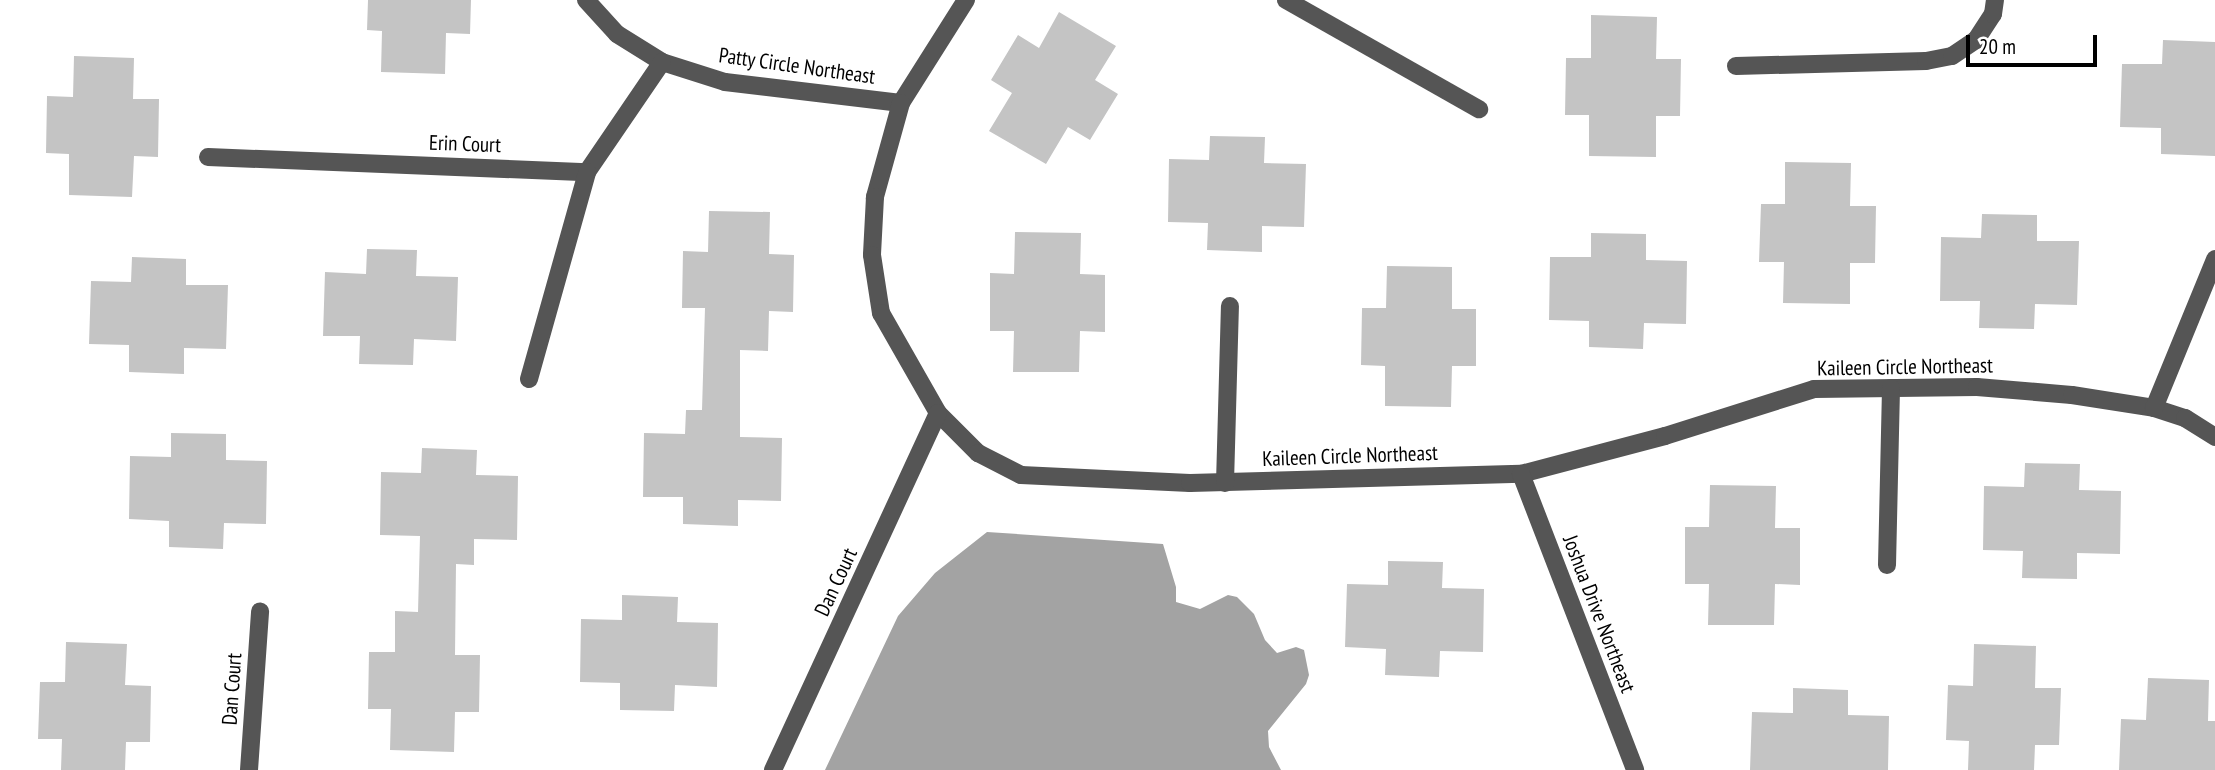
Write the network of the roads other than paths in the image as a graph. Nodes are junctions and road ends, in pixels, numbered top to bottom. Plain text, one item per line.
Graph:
1 (586, 0) edge
2 (966, 0) edge
3 (1286, 0) edge
4 (1995, 0) edge
5 (662, 62) junction
6 (1736, 66) dead end
7 (901, 103) junction
8 (1479, 109) dead end
9 (208, 157) dead end
10 (587, 172) junction
11 (2215, 259) edge
12 (1230, 306) dead end
13 (529, 379) dead end
14 (1891, 388) junction
15 (2154, 408) junction
16 (938, 413) junction
17 (2215, 437) edge
18 (1521, 474) junction
19 (1225, 483) junction
20 (1887, 565) dead end
21 (260, 611) dead end
22 (249, 770) edge
23 (773, 770) edge
24 (1634, 770) edge

1 - 5 street, Patty Circle Northeast
2 - 7 street, Kaileen Circle Northeast
3 - 8 street
4 - 6 street
5 - 7 street, Patty Circle Northeast
5 - 10 street
7 - 16 street, Kaileen Circle Northeast
9 - 10 street, Erin Court
10 - 13 street
11 - 15 street
12 - 19 street
14 - 15 street, Kaileen Circle Northeast
14 - 18 street, Kaileen Circle Northeast
14 - 20 street
15 - 17 street, Kaileen Circle Northeast
16 - 19 street, Kaileen Circle Northeast
16 - 23 street, Dan Court
18 - 19 street, Kaileen Circle Northeast
18 - 24 street, Joshua Drive Northeast
21 - 22 street, Dan Court

